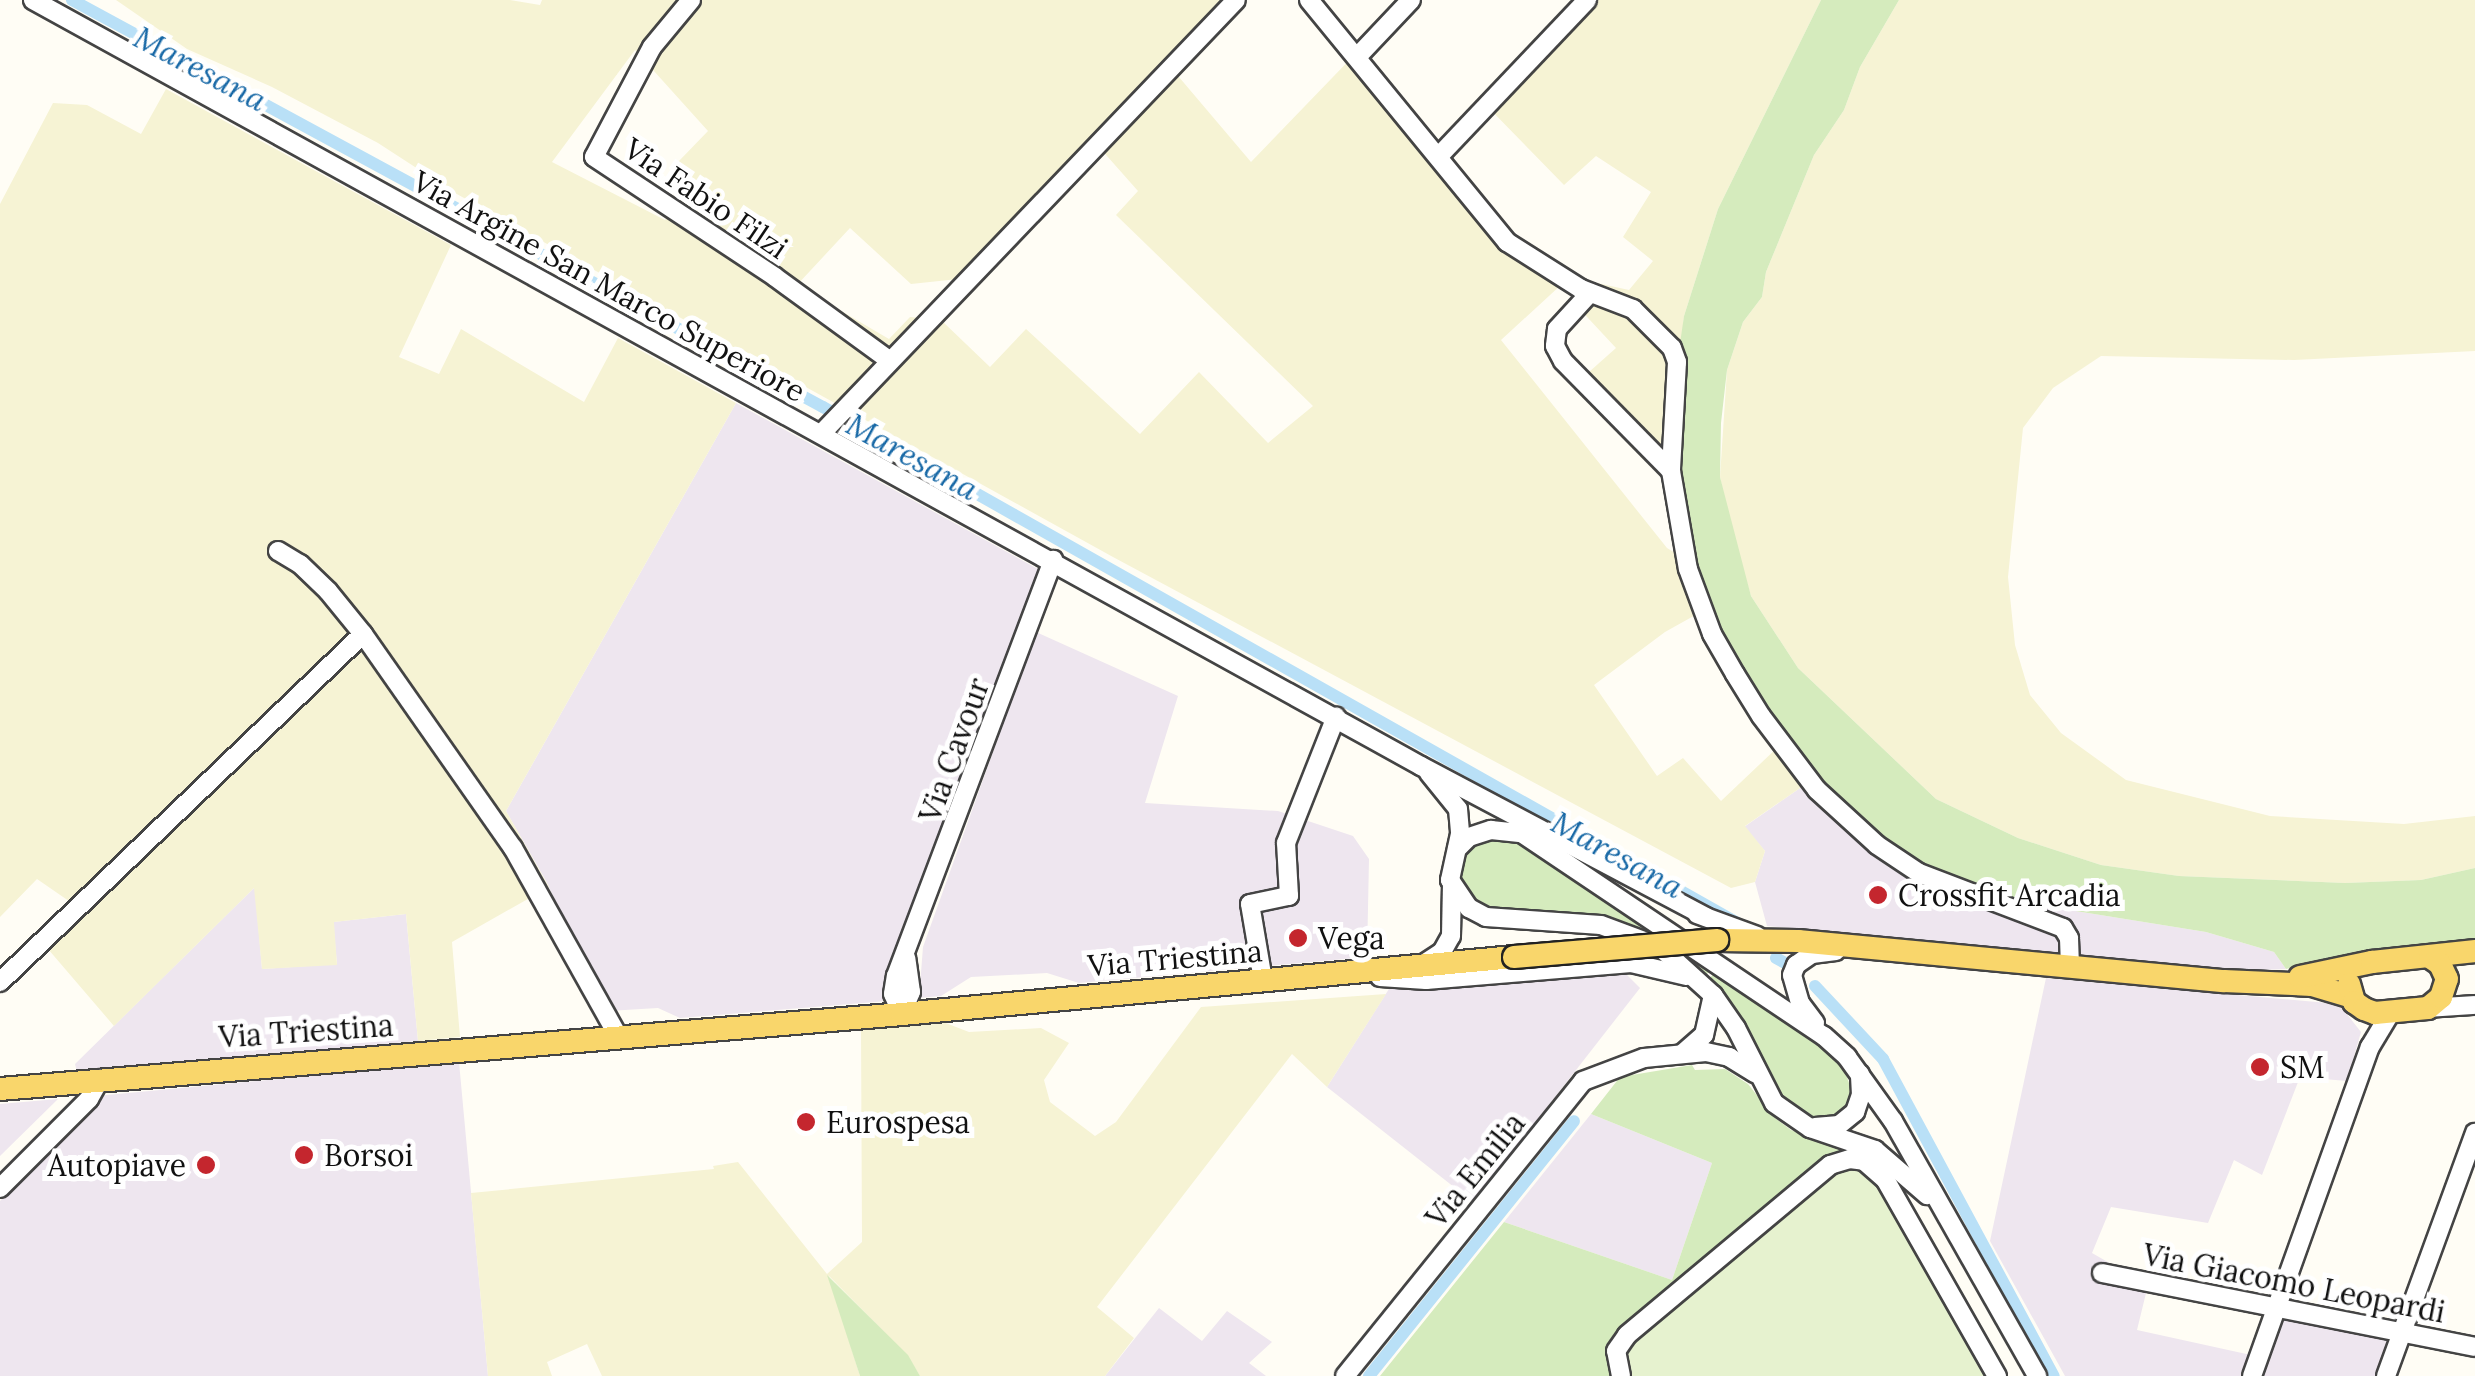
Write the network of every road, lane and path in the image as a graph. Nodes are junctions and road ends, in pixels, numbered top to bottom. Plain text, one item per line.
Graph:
1 (32, 0) edge
2 (691, 0) edge
3 (1236, 0) edge
4 (1309, 0) edge
5 (1411, 0) edge
6 (1587, 0) edge
7 (1358, 56) junction
8 (1439, 156) junction
9 (1590, 293) junction
10 (889, 360) junction
11 (825, 431) junction
12 (1671, 470) junction
13 (278, 551) dead end
14 (1053, 560) junction
15 (364, 634) junction
16 (1336, 717) junction
17 (1421, 766) junction
18 (1526, 831) junction
19 (1456, 849) junction
20 (1452, 886) junction
21 (1765, 939) junction
22 (1879, 948) junction
23 (2475, 951) edge
24 (2430, 957) junction
25 (2362, 964) junction
26 (2475, 964) edge
27 (1421, 965) junction
28 (2070, 966) junction
29 (1320, 974) junction
30 (1263, 980) junction
31 (2447, 981) junction
32 (0, 982) edge
33 (2272, 984) junction
34 (1706, 988) junction
35 (2358, 1003) junction
36 (2474, 1005) edge
37 (2428, 1008) junction
38 (2391, 1012) junction
39 (902, 1014) junction
40 (618, 1036) junction
41 (1824, 1036) junction
42 (2370, 1047) junction
43 (1682, 1053) junction
44 (1860, 1072) junction
45 (1759, 1076) junction
46 (100, 1079) junction
47 (0, 1089) edge
48 (1810, 1128) junction
49 (2475, 1133) edge
50 (0, 1188) edge
51 (1943, 1212) junction
52 (2102, 1273) dead end
53 (2275, 1310) junction
54 (2403, 1334) junction
55 (2475, 1347) edge
56 (1345, 1376) edge
57 (1621, 1376) edge
58 (1997, 1376) edge
59 (2037, 1376) edge
60 (2252, 1376) edge
61 (2386, 1376) edge

1 - 11 street, Via Argine San Marco Superiore
2 - 10 street, Via Fabio Filzi
3 - 10 street
4 - 7 street
5 - 7 street
6 - 8 street
7 - 8 street
8 - 9 street
9 - 12 street
9 - 12 street
10 - 11 street
11 - 14 street, Via Argine San Marco Superiore
12 - 28 street
13 - 15 street
14 - 16 street, Via Argine San Marco Superiore
14 - 39 street, Via Cavour
15 - 32 street
15 - 40 street
16 - 17 street, Via Argine San Marco Superiore
16 - 30 street
17 - 18 street, Via Argine San Marco Superiore
17 - 19 street
18 - 19 street
18 - 21 street
18 - 41 street
19 - 20 street
20 - 27 street
20 - 34 street
21 - 22 main road, Via Triestina
21 - 27 main road, Via Triestina, bridge
22 - 28 main road, Via Triestina
22 - 41 street
23 - 24 main road
24 - 25 main road
24 - 31 main road
25 - 33 main road
25 - 35 main road
26 - 31 main road
27 - 29 main road, Via Triestina
28 - 33 main road, Via Triestina
29 - 30 main road, Via Triestina
29 - 34 street
30 - 39 main road, Via Triestina
31 - 36 street
31 - 37 main road
33 - 35 main road, Via Triestina
34 - 43 street
34 - 45 street
35 - 38 main road, Via Triestina
35 - 42 street
36 - 37 street
37 - 38 main road, Via Triestina
38 - 42 street
39 - 40 main road, Via Triestina
40 - 46 main road, Via Triestina
41 - 44 street
42 - 53 street
43 - 45 street, Via Emilia
43 - 56 street, Via Emilia
44 - 48 street
44 - 51 street
45 - 48 street
46 - 47 main road, Via Triestina
46 - 50 street
48 - 51 street
49 - 54 street
51 - 59 street
52 - 53 street, Via Giacomo Leopardi
53 - 54 street, Via Giacomo Leopardi
53 - 60 street
54 - 55 street, Via Giacomo Leopardi
54 - 61 street
57 - 58 street

